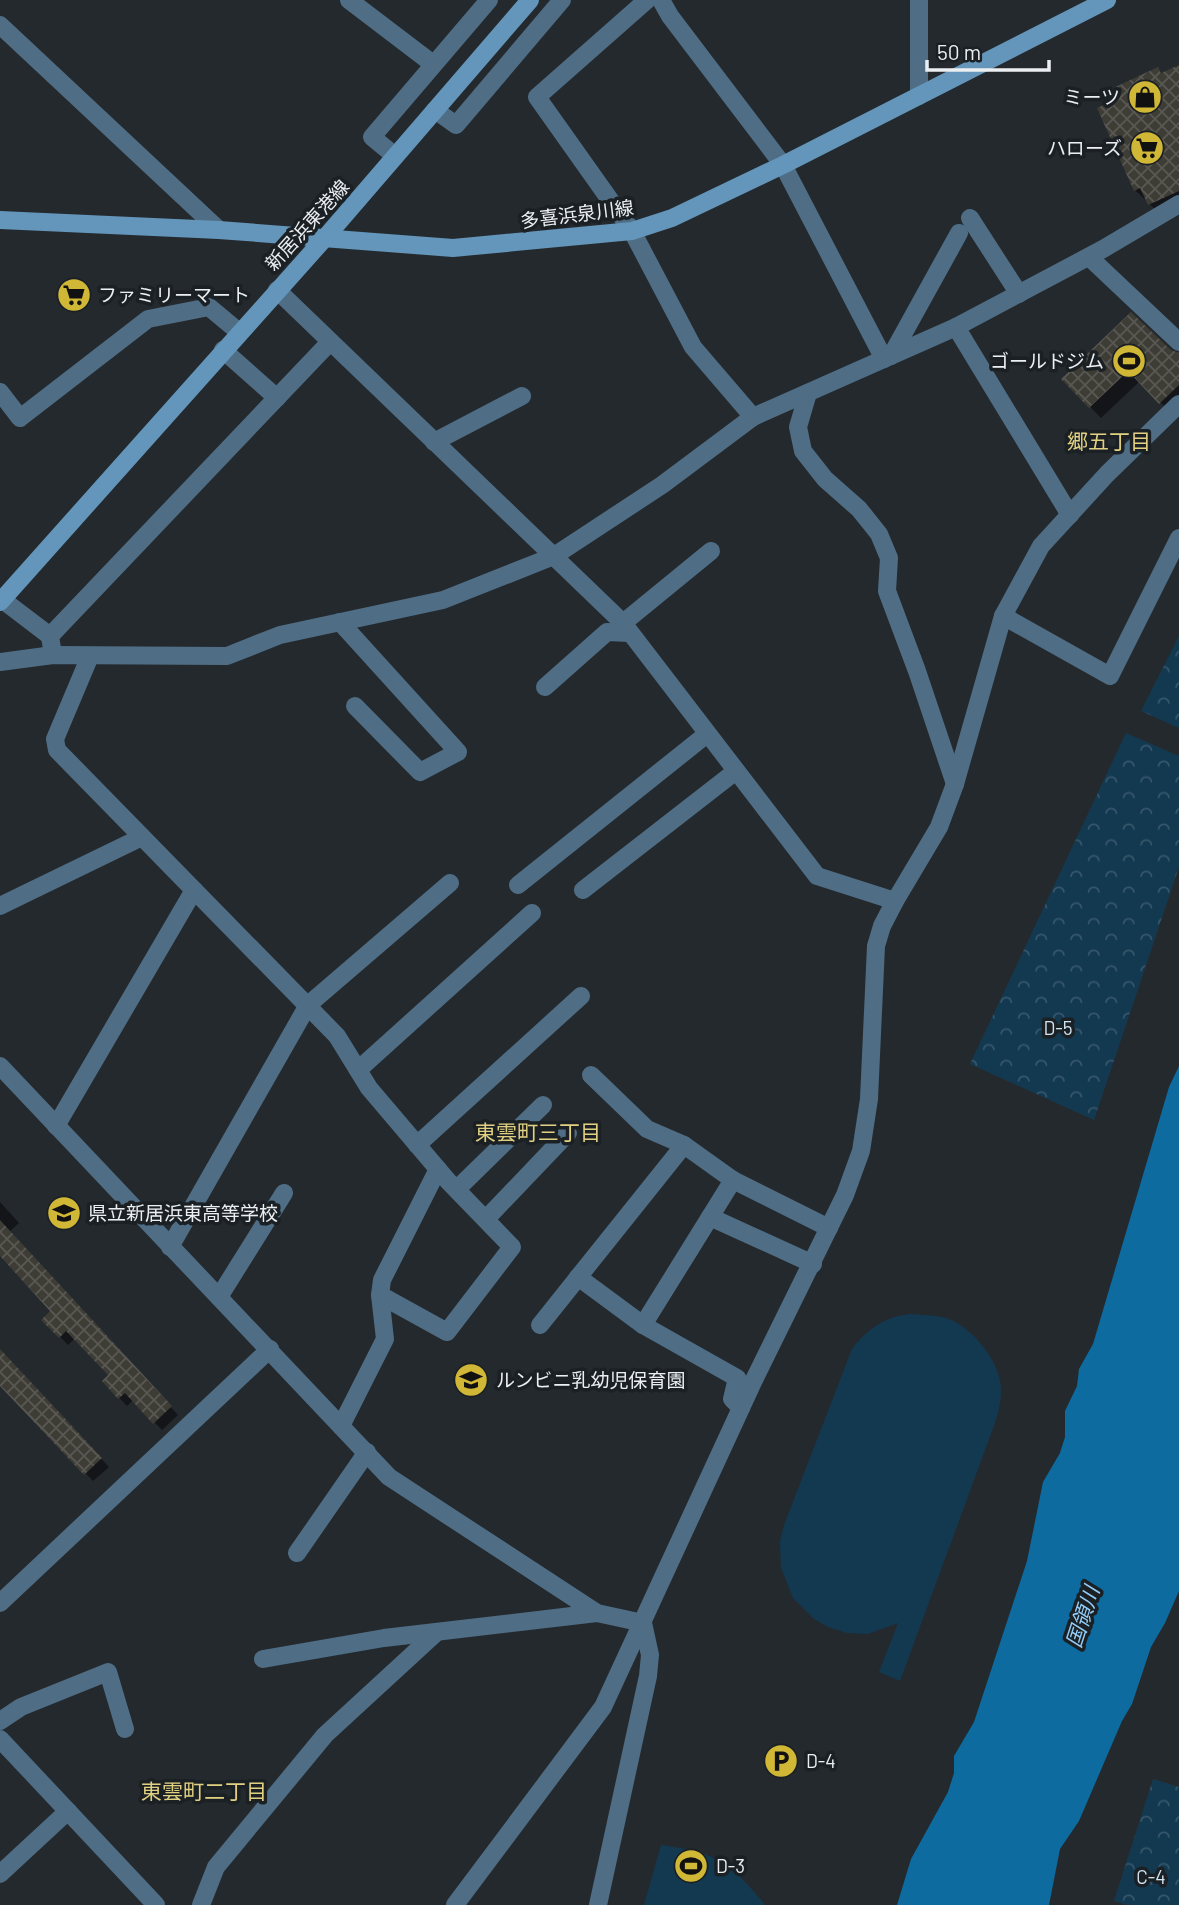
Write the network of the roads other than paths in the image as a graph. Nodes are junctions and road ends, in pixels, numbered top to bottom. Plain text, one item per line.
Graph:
1 (349, 0) edge
2 (489, 0) edge
3 (530, 0) edge
4 (562, 0) edge
5 (648, 0) edge
6 (661, 0) edge
7 (919, 0) edge
8 (1107, 0) edge
9 (0, 25) edge
10 (433, 64) junction
11 (919, 96) junction
12 (435, 110) junction
13 (396, 156) junction
14 (783, 165) junction
15 (1179, 204) edge
16 (970, 218) dead end
17 (4, 224) edge
18 (219, 230) junction
19 (632, 231) junction
20 (959, 233) dead end
21 (324, 239) junction
22 (1089, 257) junction
23 (277, 290) junction
24 (1019, 294) junction
25 (956, 327) junction
26 (239, 332) junction
27 (330, 342) junction
28 (1179, 342) edge
29 (223, 350) junction
30 (887, 357) junction
31 (0, 392) edge
32 (808, 393) junction
33 (522, 396) dead end
34 (277, 398) junction
35 (1179, 404) edge
36 (753, 417) junction
37 (434, 443) junction
38 (1070, 514) junction
39 (1179, 538) edge
40 (711, 551) dead end
41 (554, 556) junction
42 (1, 599) edge
43 (1003, 616) junction
44 (340, 622) junction
45 (627, 628) junction
46 (50, 636) junction
47 (53, 655) junction
48 (90, 656) junction
49 (0, 662) edge
50 (545, 687) dead end
51 (355, 706) dead end
52 (707, 734) junction
53 (736, 771) junction
54 (955, 784) junction
55 (142, 837) junction
56 (450, 883) dead end
57 (517, 885) dead end
58 (194, 890) junction
59 (583, 890) dead end
60 (895, 901) junction
61 (0, 906) edge
62 (533, 913) dead end
63 (581, 996) dead end
64 (308, 1005) junction
65 (0, 1066) edge
66 (358, 1070) junction
67 (591, 1075) dead end
68 (543, 1105) dead end
69 (56, 1126) junction
70 (568, 1133) dead end
71 (417, 1145) junction
72 (684, 1145) junction
73 (438, 1169) junction
74 (733, 1180) junction
75 (457, 1189) junction
76 (284, 1193) dead end
77 (710, 1217) junction
78 (486, 1219) junction
79 (829, 1228) junction
80 (170, 1247) junction
81 (813, 1264) junction
82 (579, 1277) junction
83 (380, 1295) junction
84 (219, 1297) junction
85 (540, 1325) dead end
86 (643, 1325) junction
87 (270, 1349) junction
88 (741, 1408) junction
89 (341, 1426) junction
90 (367, 1452) junction
91 (297, 1553) dead end
92 (0, 1603) edge
93 (597, 1613) junction
94 (643, 1623) junction
95 (437, 1632) junction
96 (263, 1659) dead end
97 (0, 1721) edge
98 (125, 1729) dead end
99 (0, 1738) edge
100 (68, 1811) junction
101 (0, 1874) edge
102 (156, 1905) edge
103 (201, 1905) edge
104 (455, 1905) edge
105 (598, 1905) edge

1 - 10 street
2 - 10 street
3 - 12 main road, 新居浜東港線
4 - 12 street
5 - 19 street
6 - 14 street
7 - 11 street
8 - 11 main road, 多喜浜泉川線
9 - 18 street
10 - 13 street
11 - 14 main road, 多喜浜泉川線
12 - 13 main road, 新居浜東港線
13 - 21 main road, 新居浜東港線
14 - 19 main road, 多喜浜泉川線
14 - 30 street
15 - 22 street
16 - 24 street
17 - 18 main road, 多喜浜泉川線
18 - 21 main road, 多喜浜泉川線
19 - 21 main road, 多喜浜泉川線
19 - 36 street
20 - 30 street
21 - 23 main road, 新居浜東港線
22 - 24 street
22 - 28 street
23 - 26 main road, 新居浜東港線
23 - 27 street
24 - 25 street
25 - 30 street
25 - 38 street
26 - 29 main road, 新居浜東港線
26 - 31 street
27 - 34 street
27 - 37 street
29 - 34 street
29 - 42 main road, 新居浜東港線
30 - 32 street
32 - 36 street
32 - 54 street
33 - 37 street
34 - 46 street
35 - 38 street
36 - 41 street
37 - 41 street
38 - 43 street
39 - 43 street
40 - 45 street
41 - 44 street
41 - 45 street
42 - 46 street
43 - 54 street
44 - 48 street
44 - 51 street
45 - 50 street
45 - 52 street
46 - 47 street
47 - 48 street
47 - 49 street
48 - 55 street
52 - 53 street
52 - 57 street
53 - 59 street
53 - 60 street
54 - 60 street
55 - 58 street
55 - 61 street
56 - 64 street
58 - 64 street
58 - 69 street
60 - 79 street
62 - 66 street
63 - 71 street
64 - 66 street
64 - 80 street
65 - 69 street
66 - 71 street
67 - 72 street
68 - 75 street
69 - 80 street
70 - 78 street
71 - 73 street
72 - 74 street
72 - 82 street
73 - 75 street
73 - 83 street
74 - 77 street
74 - 79 street
75 - 78 street
76 - 84 street
77 - 81 street
77 - 86 street
78 - 83 street
79 - 81 street
80 - 84 street
81 - 88 street
82 - 85 street
82 - 86 street
83 - 89 street
84 - 87 street
86 - 88 street
87 - 89 street
87 - 92 street
88 - 94 street
89 - 90 street
90 - 91 street
90 - 93 street
93 - 94 street
93 - 95 street
94 - 104 street
94 - 105 street
95 - 96 street
95 - 103 street
97 - 98 street
99 - 100 street
100 - 101 street
100 - 102 street

